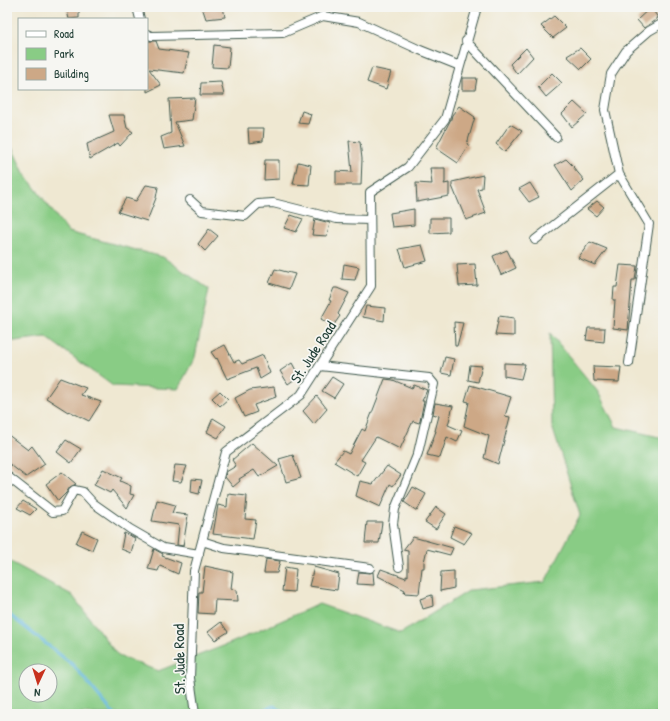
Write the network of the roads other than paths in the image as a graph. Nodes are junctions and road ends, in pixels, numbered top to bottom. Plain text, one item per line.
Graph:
1 (137, 7) edge
2 (477, 7) edge
3 (140, 18) edge
4 (663, 23) edge
5 (148, 34) edge
6 (466, 41) junction
7 (460, 66) junction
8 (556, 137) dead end
9 (619, 174) junction
10 (190, 200) dead end
11 (370, 220) junction
12 (535, 240) dead end
13 (629, 363) dead end
14 (320, 366) junction
15 (7, 476) edge
16 (202, 541) junction
17 (199, 554) junction
18 (399, 567) dead end
19 (370, 568) dead end
20 (195, 714) edge

1 - 3 street
2 - 6 street, St. Jude Road
4 - 9 street
5 - 7 street
6 - 7 street, St. Jude Road
6 - 8 street
7 - 11 street, St. Jude Road
9 - 12 street
9 - 13 street
10 - 11 street
11 - 14 street, St. Jude Road
14 - 16 street, St. Jude Road
14 - 18 street
15 - 17 street
16 - 17 street, St. Jude Road
16 - 19 street
17 - 20 street, St. Jude Road

